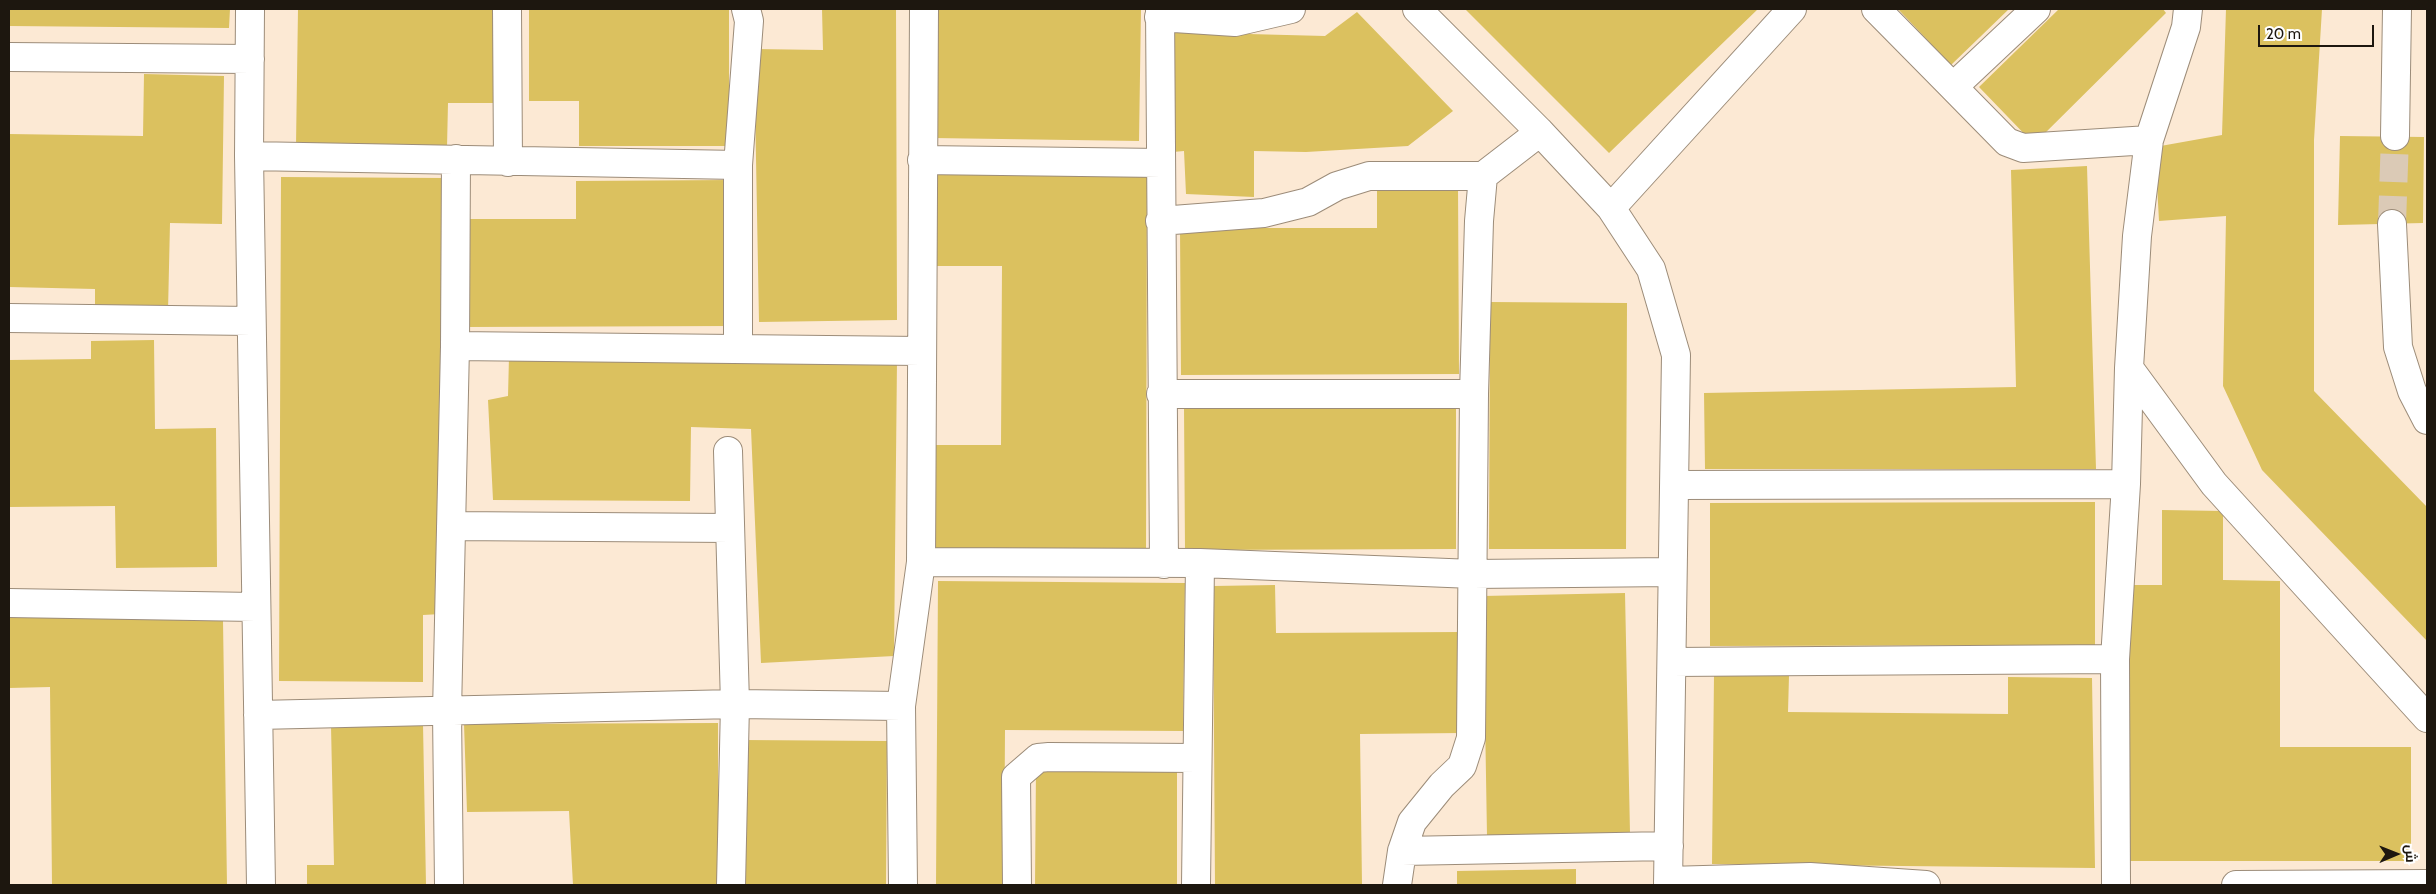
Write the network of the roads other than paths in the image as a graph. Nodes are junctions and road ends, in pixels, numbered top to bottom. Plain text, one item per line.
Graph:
1 (250, 9) edge
2 (507, 9) edge
3 (746, 9) edge
4 (924, 9) edge
5 (1291, 9) edge
6 (1417, 9) edge
7 (1792, 9) edge
8 (1876, 9) edge
9 (2036, 9) edge
10 (2188, 9) edge
11 (2397, 9) edge
12 (1160, 13) edge
13 (9, 57) edge
14 (250, 59) junction
15 (1954, 87) junction
16 (1540, 132) junction
17 (2395, 136) tunnel mouth
18 (2149, 140) junction
19 (249, 156) junction
20 (456, 158) junction
21 (922, 160) junction
22 (508, 162) junction
23 (1161, 163) junction
24 (738, 165) junction
25 (1483, 176) junction
26 (1611, 208) junction
27 (1160, 221) junction
28 (2392, 224) tunnel mouth
29 (9, 318) edge
30 (251, 321) junction
31 (455, 346) junction
32 (738, 350) junction
33 (920, 351) junction
34 (2129, 368) junction
35 (1161, 394) junction
36 (1474, 394) junction
37 (2427, 420) edge
38 (728, 451) dead end
39 (2126, 484) junction
40 (1675, 485) junction
41 (451, 526) junction
42 (730, 528) junction
43 (921, 562) junction
44 (1200, 563) junction
45 (1164, 564) junction
46 (1672, 572) junction
47 (1473, 574) junction
48 (9, 603) edge
49 (255, 606) junction
50 (2114, 659) junction
51 (1672, 662) junction
52 (735, 704) junction
53 (901, 706) junction
54 (447, 712) junction
55 (258, 716) junction
56 (2427, 718) edge
57 (1197, 758) junction
58 (1669, 846) junction
59 (1402, 851) junction
60 (1668, 883) edge
61 (2427, 884) edge
62 (261, 885) edge
63 (450, 885) edge
64 (731, 885) edge
65 (903, 885) edge
66 (1017, 885) edge
67 (1196, 885) edge
68 (1397, 885) edge
69 (1926, 885) edge
70 (2116, 885) edge
71 (2236, 885) edge

1 - 14 street
2 - 22 street
3 - 24 street
4 - 21 street
5 - 12 street
6 - 16 street
7 - 26 street
8 - 15 street
9 - 15 street
10 - 18 street
11 - 17 street
12 - 23 street
13 - 14 street
14 - 19 street
15 - 18 street
16 - 25 street
16 - 26 street
18 - 34 street
19 - 20 street
19 - 30 street
20 - 22 street
20 - 31 street
21 - 23 street
21 - 33 street
22 - 24 street
23 - 27 street
24 - 32 street
25 - 27 street
25 - 36 street
26 - 40 street
27 - 35 street
28 - 37 street
29 - 30 street
30 - 49 street
31 - 32 street
31 - 41 street
32 - 33 street
33 - 43 street
34 - 39 street
34 - 56 street
35 - 36 street
35 - 45 street
36 - 47 street
38 - 42 street
39 - 40 street
39 - 50 street
40 - 46 street
41 - 42 street
41 - 54 street
42 - 52 street
43 - 45 street
43 - 53 street
44 - 45 street
44 - 47 street
44 - 57 street
46 - 47 street
46 - 51 street
47 - 59 street
48 - 49 street
49 - 55 street
50 - 51 street
50 - 70 street
51 - 58 street
52 - 53 street
52 - 54 street
52 - 64 street
53 - 65 street
54 - 55 street
54 - 63 street
55 - 62 street
57 - 66 street
57 - 67 street
58 - 59 street
58 - 60 street
59 - 68 street
60 - 69 street
61 - 71 street

